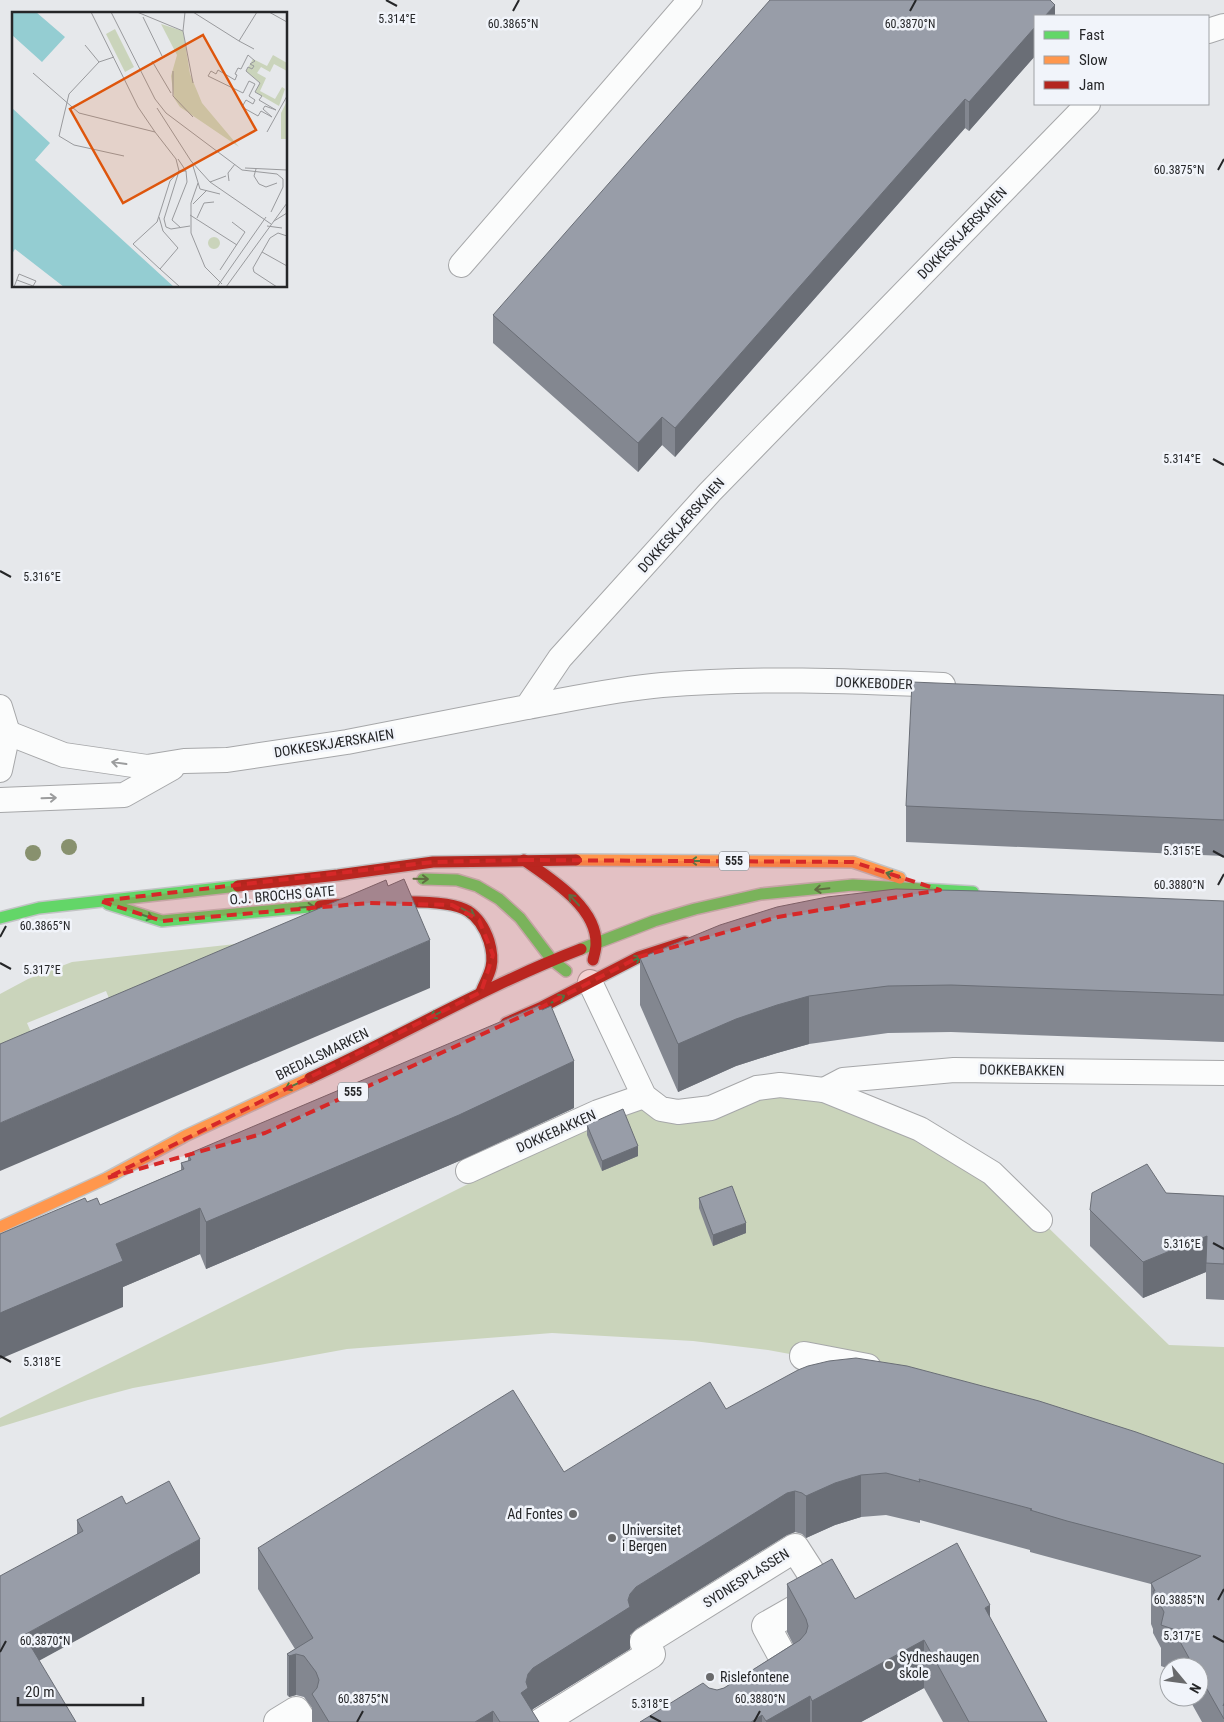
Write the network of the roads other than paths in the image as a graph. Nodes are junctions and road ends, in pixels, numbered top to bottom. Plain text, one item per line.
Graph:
1 (690, 0) edge
2 (1224, 26) edge
3 (1209, 31) edge
4 (1087, 105) edge
5 (461, 265) dead end
6 (968, 686) edge
7 (0, 707) edge
8 (527, 708) junction
9 (4, 730) edge
10 (184, 761) junction
11 (0, 770) edge
12 (0, 800) edge
13 (524, 860) junction
14 (338, 875) junction
15 (940, 890) junction
16 (989, 893) edge
17 (892, 898) edge
18 (100, 901) junction
19 (10, 905) dead end
20 (39, 908) junction
21 (0, 918) edge
22 (693, 940) edge
23 (596, 942) junction
24 (552, 960) junction
25 (590, 982) junction
26 (481, 992) junction
27 (494, 1027) edge
28 (1224, 1073) edge
29 (824, 1090) junction
30 (644, 1096) junction
31 (153, 1165) dead end
32 (468, 1171) dead end
33 (107, 1178) junction
34 (1040, 1220) dead end
35 (0, 1227) edge
36 (812, 1365) edge
37 (888, 1372) edge
38 (762, 1693) edge
39 (278, 1722) edge
40 (303, 1722) edge
41 (542, 1722) edge

1 - 5 lane
2 - 3 lane
4 - 8 lane, DOKKESKJÆRSKAIEN
6 - 8 lane, DOKKEBODER
7 - 9 lane
8 - 10 lane, DOKKESKJÆRSKAIEN
10 -> 9 lane, DOKKESKJÆRSKAIEN
9 - 11 lane
12 -> 10 lane, DOKKESKJÆRSKAIEN
13 - 14 highway, O.J. BROCHS GATE / 555
15 -> 13 highway, O.J. BROCHS GATE / 555
23 -> 13 highway
14 - 18 highway, O.J. BROCHS GATE / 555
14 -> 24 highway, O.J. BROCHS GATE / 555
15 - 16 highway, 555
15 - 17 highway, 555
15 -> 23 highway, 555
18 - 20 highway, O.J. BROCHS GATE / 555
18 -> 26 highway, O.J. BROCHS GATE / 555
19 - 20 highway, O.J. BROCHS GATE / 555
20 - 21 highway, O.J. BROCHS GATE / 555
25 -> 22 highway
23 - 24 highway, 555
23 - 25 highway
24 - 25 highway, O.J. BROCHS GATE / 555
24 - 26 highway, BREDALSMARKEN / 555
27 -> 25 highway
25 - 30 lane
26 -> 33 highway, BREDALSMARKEN / 555
28 - 29 lane, DOKKEBAKKEN
29 - 30 lane
29 - 34 lane
30 - 32 lane, DOKKEBAKKEN
31 - 33 highway, BREDALSMARKEN / 555
33 - 35 highway, BREDALSMARKEN / 555
36 - 37 street
38 - 41 street, SYDNESPLASSEN
39 - 40 street

